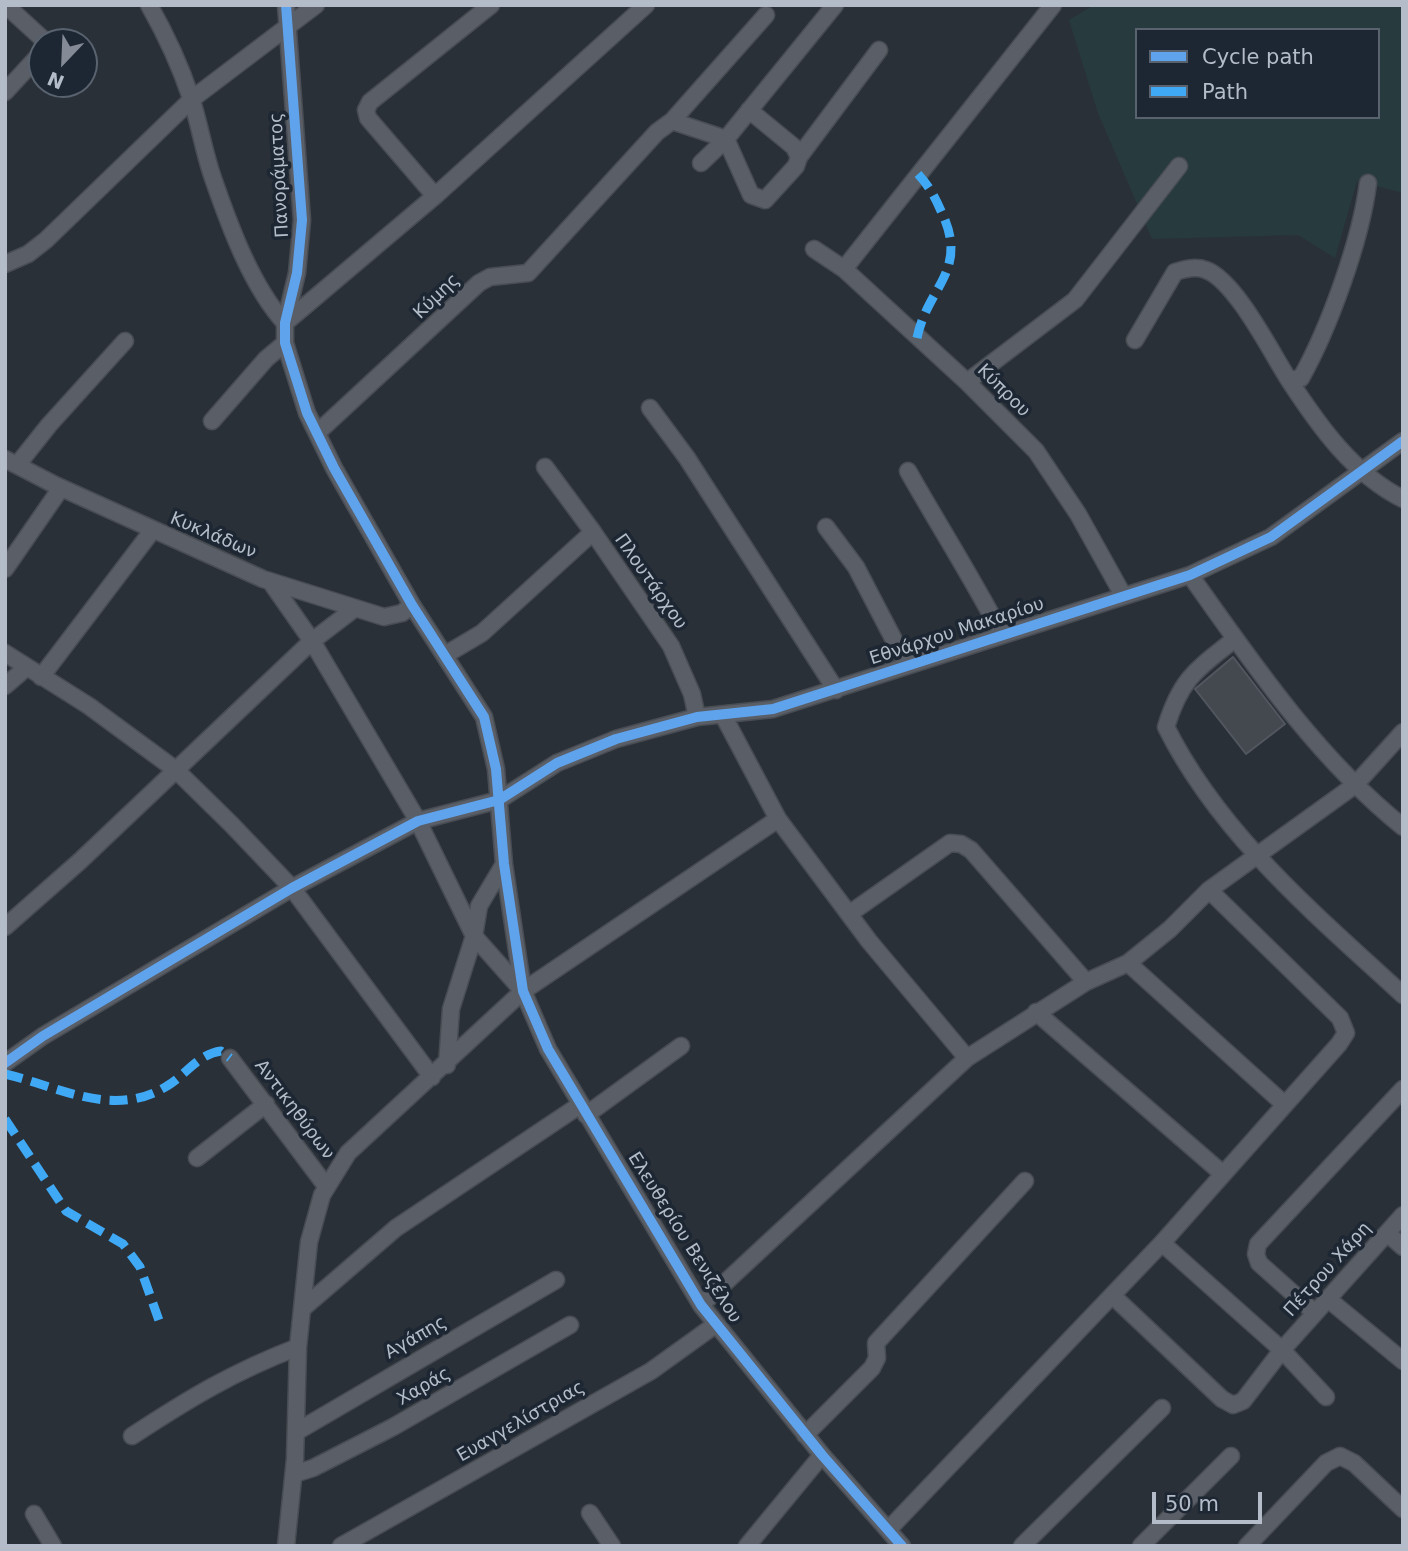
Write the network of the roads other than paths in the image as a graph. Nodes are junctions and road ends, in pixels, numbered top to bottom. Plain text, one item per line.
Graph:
1 (149, 5) edge
2 (286, 5) edge
3 (316, 5) edge
4 (491, 5) edge
5 (646, 5) edge
6 (835, 5) edge
7 (1053, 5) edge
8 (11, 10) dead end
9 (766, 15) dead end
10 (289, 26) junction
11 (31, 28) edge
12 (879, 50) dead end
13 (28, 67) edge
14 (5, 92) edge
15 (192, 99) junction
16 (749, 110) junction
17 (672, 121) junction
18 (726, 139) junction
19 (799, 157) junction
20 (701, 163) dead end
21 (1180, 166) dead end
22 (1368, 183) dead end
23 (435, 196) junction
24 (814, 249) dead end
25 (5, 264) edge
26 (844, 269) junction
27 (285, 323) junction
28 (1135, 340) dead end
29 (125, 341) dead end
30 (285, 343) junction
31 (1289, 380) junction
32 (967, 382) junction
33 (650, 408) dead end
34 (212, 421) dead end
35 (317, 433) junction
36 (1403, 442) edge
37 (11, 461) edge
38 (545, 467) dead end
39 (908, 471) dead end
40 (1361, 472) junction
41 (61, 488) junction
42 (1403, 499) edge
43 (826, 527) dead end
44 (152, 531) junction
45 (593, 532) junction
46 (5, 569) edge
47 (1190, 576) junction
48 (270, 581) junction
49 (1123, 595) junction
50 (412, 605) junction
51 (354, 609) junction
52 (1002, 635) junction
53 (1235, 639) junction
54 (312, 641) junction
55 (5, 653) edge
56 (445, 655) junction
57 (907, 665) junction
58 (34, 672) junction
59 (5, 686) edge
60 (836, 690) junction
61 (723, 715) junction
62 (697, 717) junction
63 (1403, 732) edge
64 (176, 770) junction
65 (1355, 785) junction
66 (499, 800) junction
67 (778, 819) junction
68 (418, 821) junction
69 (1403, 827) edge
70 (1255, 855) junction
71 (504, 864) junction
72 (292, 888) junction
73 (1209, 890) junction
74 (849, 914) junction
75 (5, 926) edge
76 (474, 936) junction
77 (1128, 963) junction
78 (1086, 982) junction
79 (523, 991) junction
80 (1403, 995) edge
81 (1036, 1012) junction
82 (681, 1046) dead end
83 (230, 1058) dead end
84 (967, 1058) junction
85 (5, 1063) edge
86 (447, 1065) junction
87 (432, 1077) junction
88 (1403, 1089) edge
89 (266, 1104) junction
90 (1284, 1104) junction
91 (583, 1110) junction
92 (197, 1158) dead end
93 (1223, 1174) junction
94 (1025, 1181) dead end
95 (327, 1186) junction
96 (1403, 1215) edge
97 (1387, 1233) junction
98 (1163, 1243) junction
99 (1403, 1247) edge
100 (556, 1280) dead end
101 (1114, 1297) junction
102 (1328, 1299) junction
103 (701, 1305) junction
104 (302, 1309) junction
105 (1315, 1313) junction
106 (570, 1325) dead end
107 (715, 1325) junction
108 (298, 1347) junction
109 (1282, 1350) junction
110 (1403, 1361) edge
111 (1326, 1396) dead end
112 (1162, 1408) dead end
113 (296, 1432) junction
114 (805, 1435) junction
115 (132, 1436) dead end
116 (822, 1455) junction
117 (1231, 1456) dead end
118 (294, 1474) junction
119 (1403, 1509) edge
120 (590, 1513) dead end
121 (34, 1514) dead end
122 (888, 1530) junction
123 (53, 1546) edge
124 (286, 1546) edge
125 (341, 1546) edge
126 (612, 1546) edge
127 (747, 1546) edge
128 (902, 1546) edge
129 (1022, 1546) edge
130 (1142, 1546) edge
131 (1247, 1546) edge

1 - 15 street
2 - 10 street, Πανοράματος
3 - 10 street
4 - 23 street
5 - 23 street
6 - 16 street
7 - 26 street
8 - 11 street
9 - 17 street, Κύμης
10 - 15 street
10 - 27 street, Πανοράματος
12 - 19 street
13 - 14 street
15 - 25 street
15 - 27 street
16 - 18 street
16 - 19 street
17 - 18 street
17 - 35 street, Κύμης
18 - 19 street
18 - 20 street
21 - 32 street
22 - 31 street
23 - 27 street
24 - 26 street, Κύπρου
26 - 32 street, Κύπρου
27 - 30 street, Πανοράματος
28 - 31 street
29 - 37 street
30 - 34 street
30 - 35 street, Πανοράματος
31 - 40 street
32 - 49 street, Κύπρου
33 - 60 street
35 - 50 street, Πανοράματος
36 - 40 street, Εθνάρχου Μακαρίου
37 - 41 street, Κυκλάδων
38 - 45 street
39 - 52 street
40 - 42 street
40 - 47 street, Εθνάρχου Μακαρίου
41 - 44 street, Κυκλάδων
41 - 46 street
43 - 57 street
44 - 48 street, Κυκλάδων
44 - 58 street
45 - 56 street, Πλουτάρχου
45 - 62 street, Πλουτάρχου
47 - 49 street, Εθνάρχου Μακαρίου
47 - 53 street
48 - 51 street, Κυκλάδων
48 - 54 street
49 - 52 street, Εθνάρχου Μακαρίου
50 - 51 street, Κυκλάδων
50 - 56 street, Πανοράματος
51 - 54 street
52 - 57 street, Εθνάρχου Μακαρίου
53 - 65 street
53 - 70 street
54 - 64 street
54 - 68 street
55 - 58 street
56 - 66 street, Πανοράματος
57 - 60 street, Εθνάρχου Μακαρίου
58 - 59 street
58 - 64 street
60 - 61 street, Εθνάρχου Μακαρίου
61 - 62 street, Εθνάρχου Μακαρίου
61 - 67 street
62 - 66 street, Εθνάρχου Μακαρίου
63 - 65 street
64 - 72 street
64 - 75 street
65 - 69 street
65 - 70 street
66 - 68 street, Εθνάρχου Μακαρίου
66 - 71 street, Πανοράματος
67 - 74 street
67 - 79 street
68 - 72 street, Εθνάρχου Μακαρίου
68 - 76 street
70 - 73 street
70 - 80 street
71 - 76 street
71 - 79 street, Πανοράματος
72 - 85 street, Εθνάρχου Μακαρίου
72 - 87 street
73 - 77 street
73 - 90 street
74 - 78 street
74 - 84 street
76 - 79 street
76 - 86 street
77 - 78 street
77 - 90 street
78 - 81 street
79 - 86 street
79 - 91 street, Ελευθερίου Βενιζέλου
81 - 84 street
81 - 93 street
82 - 91 street
83 - 89 street, Αντικηθύρων
84 - 103 street
86 - 87 street
87 - 95 street
88 - 105 street
89 - 92 street
89 - 95 street, Αντικηθύρων
90 - 93 street
91 - 103 street, Ελευθερίου Βενιζέλου
91 - 104 street
93 - 98 street
94 - 114 street
95 - 104 street
96 - 97 street, Πέτρου Χάρη
97 - 99 street
97 - 102 street, Πέτρου Χάρη
98 - 101 street
98 - 109 street
100 - 113 street, Αγάπης
101 - 109 street, Πέτρου Χάρη
101 - 122 street
102 - 105 street, Πέτρου Χάρη
102 - 110 street
103 - 107 street, Ελευθερίου Βενιζέλου
104 - 108 street
105 - 109 street, Πέτρου Χάρη
106 - 118 street, Χαράς
107 - 114 street, Ελευθερίου Βενιζέλου
107 - 125 street, Ευαγγελίστριας
108 - 113 street
108 - 115 street
109 - 111 street
112 - 129 street
113 - 118 street
114 - 116 street, Ελευθερίου Βενιζέλου
116 - 122 street, Ελευθερίου Βενιζέλου
116 - 127 street
117 - 130 street
118 - 124 street
119 - 131 street
120 - 126 street
121 - 123 street
122 - 128 street, Ελευθερίου Βενιζέλου

